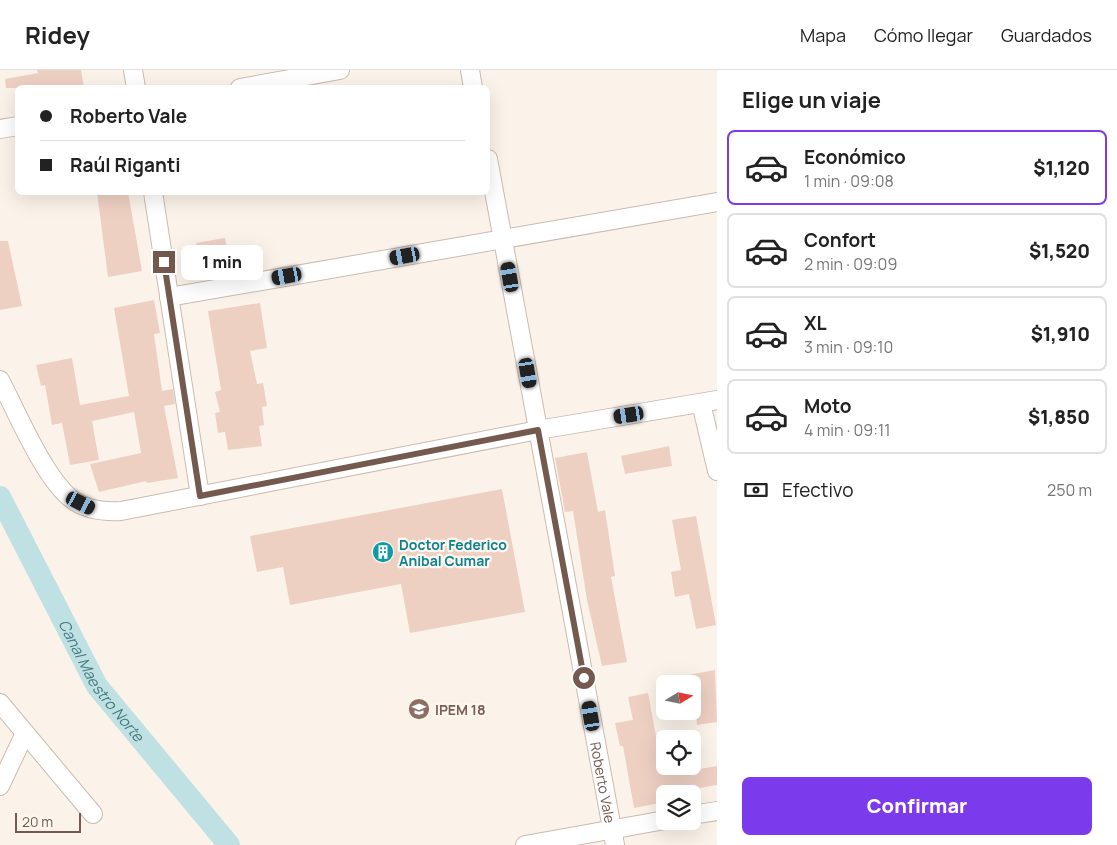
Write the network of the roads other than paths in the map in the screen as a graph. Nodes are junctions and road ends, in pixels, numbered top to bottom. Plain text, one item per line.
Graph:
1 (133, 70) edge
2 (340, 70) edge
3 (470, 70) edge
4 (136, 85) edge
5 (257, 85) edge
6 (472, 85) edge
7 (15, 126) edge
8 (0, 129) edge
9 (490, 169) edge
10 (153, 195) edge
11 (717, 202) edge
12 (504, 239) junction
13 (169, 297) junction
14 (0, 380) edge
15 (709, 401) edge
16 (538, 430) junction
17 (717, 471) edge
18 (200, 496) junction
19 (0, 703) edge
20 (25, 733) junction
21 (0, 786) edge
22 (717, 811) edge
23 (93, 814) dead end
24 (701, 814) edge
25 (656, 823) edge
26 (613, 837) edge
27 (526, 845) edge

1 - 4 street
2 - 5 street
3 - 6 street
7 - 8 street
9 - 12 street, Roberto Vale
10 - 13 street
11 - 12 street
12 - 13 street
12 - 16 street, Roberto Vale
13 - 18 street
14 - 18 street
15 - 16 street
15 - 17 street
16 - 18 street
16 - 26 street, Roberto Vale
19 - 20 street
20 - 21 street
20 - 23 street
22 - 24 street
25 - 26 street
26 - 27 street

